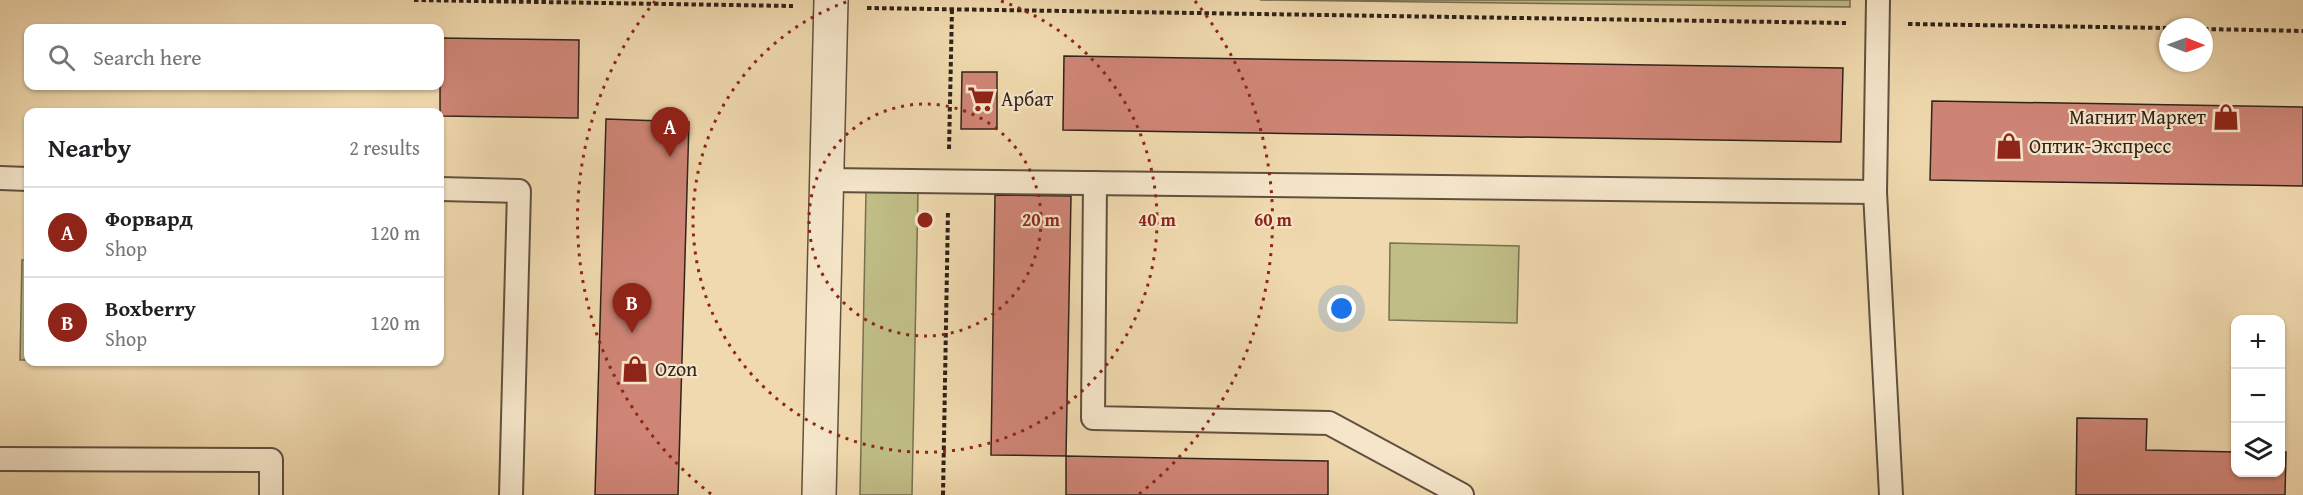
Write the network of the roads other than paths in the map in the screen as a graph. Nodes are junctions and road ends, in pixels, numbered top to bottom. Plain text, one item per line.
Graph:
1 (1878, 0) edge
2 (831, 4) edge
3 (0, 178) edge
4 (24, 179) edge
5 (827, 180) junction
6 (1095, 183) junction
7 (444, 189) edge
8 (1875, 192) junction
9 (0, 459) edge
10 (271, 495) edge
11 (511, 495) edge
12 (819, 495) edge
13 (1462, 495) edge
14 (1891, 495) edge

1 - 8 lane
2 - 5 street
3 - 4 lane
5 - 6 lane
5 - 12 street
6 - 8 lane
6 - 13 lane
7 - 11 lane
8 - 14 lane
9 - 10 lane

